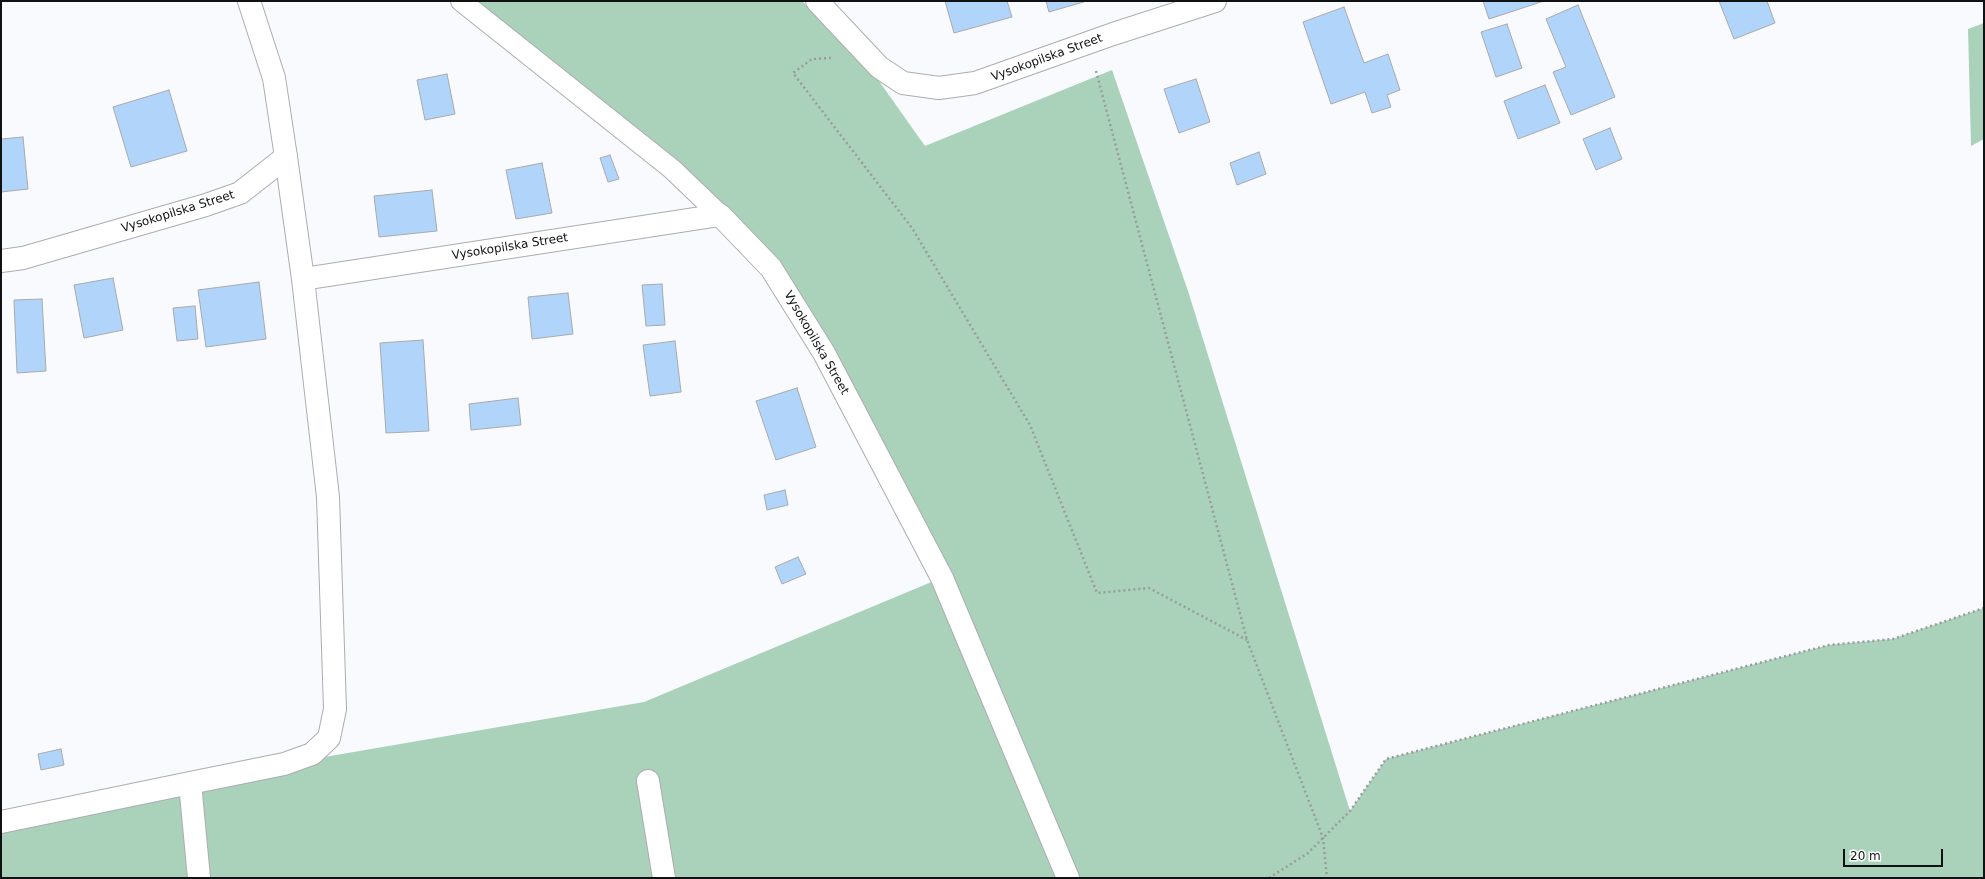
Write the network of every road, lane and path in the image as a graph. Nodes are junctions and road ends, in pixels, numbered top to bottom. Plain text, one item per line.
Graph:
1 (249, 1) edge
2 (461, 1) edge
3 (817, 1) edge
4 (1215, 1) edge
5 (1089, 43) junction
6 (874, 62) junction
7 (286, 157) junction
8 (720, 216) junction
9 (1, 261) edge
10 (303, 278) junction
11 (1984, 608) edge
12 (1247, 640) junction
13 (648, 781) dead end
14 (190, 783) junction
15 (1, 822) edge
16 (1323, 838) junction
17 (199, 878) edge
18 (664, 878) edge
19 (1068, 878) edge
20 (1269, 878) edge
21 (1328, 878) edge

1 - 7 street
2 - 8 lane
3 - 6 street, Vysokopilska Street
4 - 5 street, Vysokopilska Street
5 - 6 street, Vysokopilska Street
5 - 12 path
6 - 12 path
7 - 9 street, Vysokopilska Street
7 - 10 street
8 - 10 street, Vysokopilska Street
8 - 19 street, Vysokopilska Street
10 - 14 street
11 - 16 path
12 - 16 path
13 - 18 street
14 - 15 street
14 - 17 street
16 - 20 path
16 - 21 path

